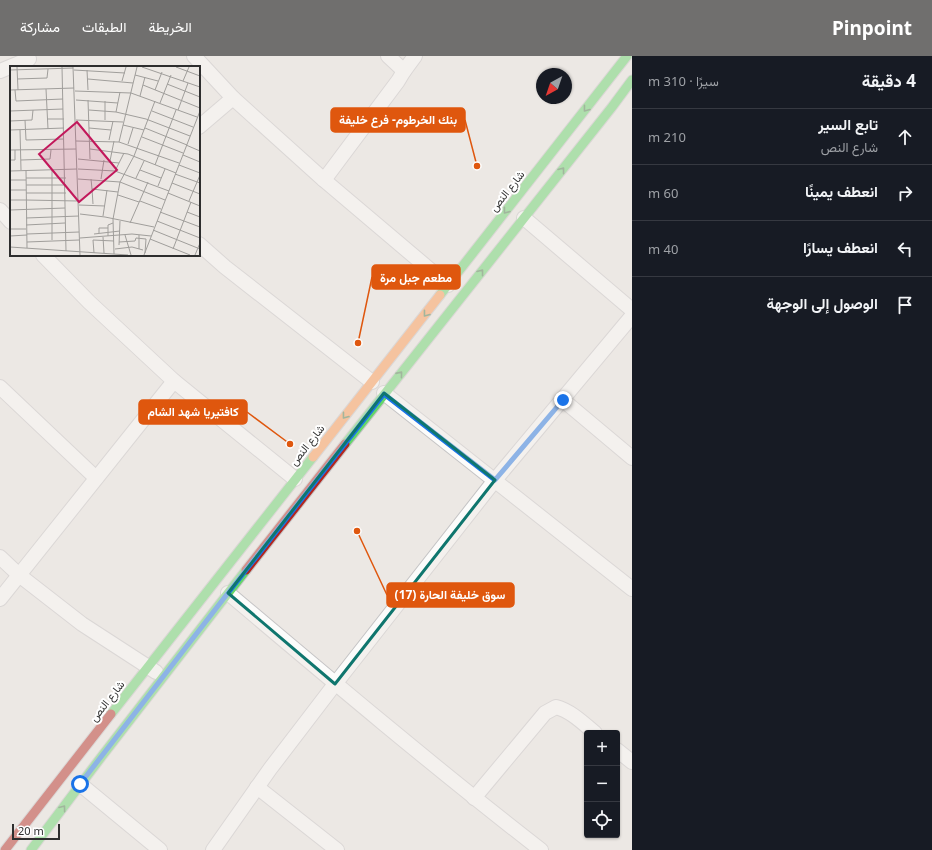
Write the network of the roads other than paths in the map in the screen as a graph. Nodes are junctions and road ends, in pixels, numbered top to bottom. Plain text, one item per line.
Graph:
1 (194, 56) edge
2 (388, 56) edge
3 (416, 56) edge
4 (627, 56) edge
5 (30, 61) edge
6 (15, 66) edge
7 (10, 68) edge
8 (0, 71) edge
9 (404, 72) junction
10 (632, 80) edge
11 (233, 98) junction
12 (604, 101) junction
13 (200, 126) edge
14 (324, 180) junction
15 (0, 210) edge
16 (524, 218) junction
17 (10, 221) edge
18 (200, 245) edge
19 (45, 256) edge
20 (448, 285) junction
21 (632, 310) edge
22 (632, 316) edge
23 (627, 331) edge
24 (174, 381) junction
25 (372, 382) junction
26 (0, 387) edge
27 (384, 394) junction
28 (563, 400) junction
29 (632, 458) edge
30 (96, 478) junction
31 (295, 479) junction
32 (495, 480) junction
33 (0, 558) edge
34 (19, 575) junction
35 (632, 589) edge
36 (228, 593) junction
37 (0, 599) edge
38 (149, 668) junction
39 (163, 677) junction
40 (335, 684) junction
41 (591, 730) edge
42 (620, 752) edge
43 (632, 762) edge
44 (80, 784) junction
45 (257, 787) junction
46 (474, 798) junction
47 (5, 850) edge
48 (31, 850) edge
49 (160, 850) edge
50 (213, 850) edge
51 (337, 850) edge
52 (541, 850) edge

1 - 11 street
2 - 9 street
3 - 9 street
4 - 12 main road, شارع النص
5 - 6 street
7 - 8 street
9 - 14 street
10 - 12 main road, شارع النص
11 - 13 street
11 - 14 street
16 -> 12 main road, شارع النص
12 -> 20 main road, شارع النص
14 - 20 street
15 - 17 street
16 - 21 street
27 -> 16 main road, شارع النص
18 - 25 street
19 - 24 street
20 -> 25 main road, شارع النص
22 - 23 street
23 - 28 street
24 - 30 street
24 - 31 street
25 -> 31 main road, شارع النص
26 - 30 street
27 - 32 street
27 - 36 main road, شارع النص
28 - 29 street
28 - 32 street
30 - 34 street
31 - 38 main road, شارع النص
32 - 35 street
32 - 40 street
33 - 34 street
34 - 37 street
34 - 38 street
36 - 39 main road, شارع النص
36 - 40 street
38 - 39 street
38 - 47 main road, شارع النص
39 - 44 main road, شارع النص
40 - 45 street
40 - 46 street
41 - 46 street
42 - 43 street
48 -> 44 main road, شارع النص
44 - 49 street
45 - 50 street
45 - 51 street
46 - 52 street

